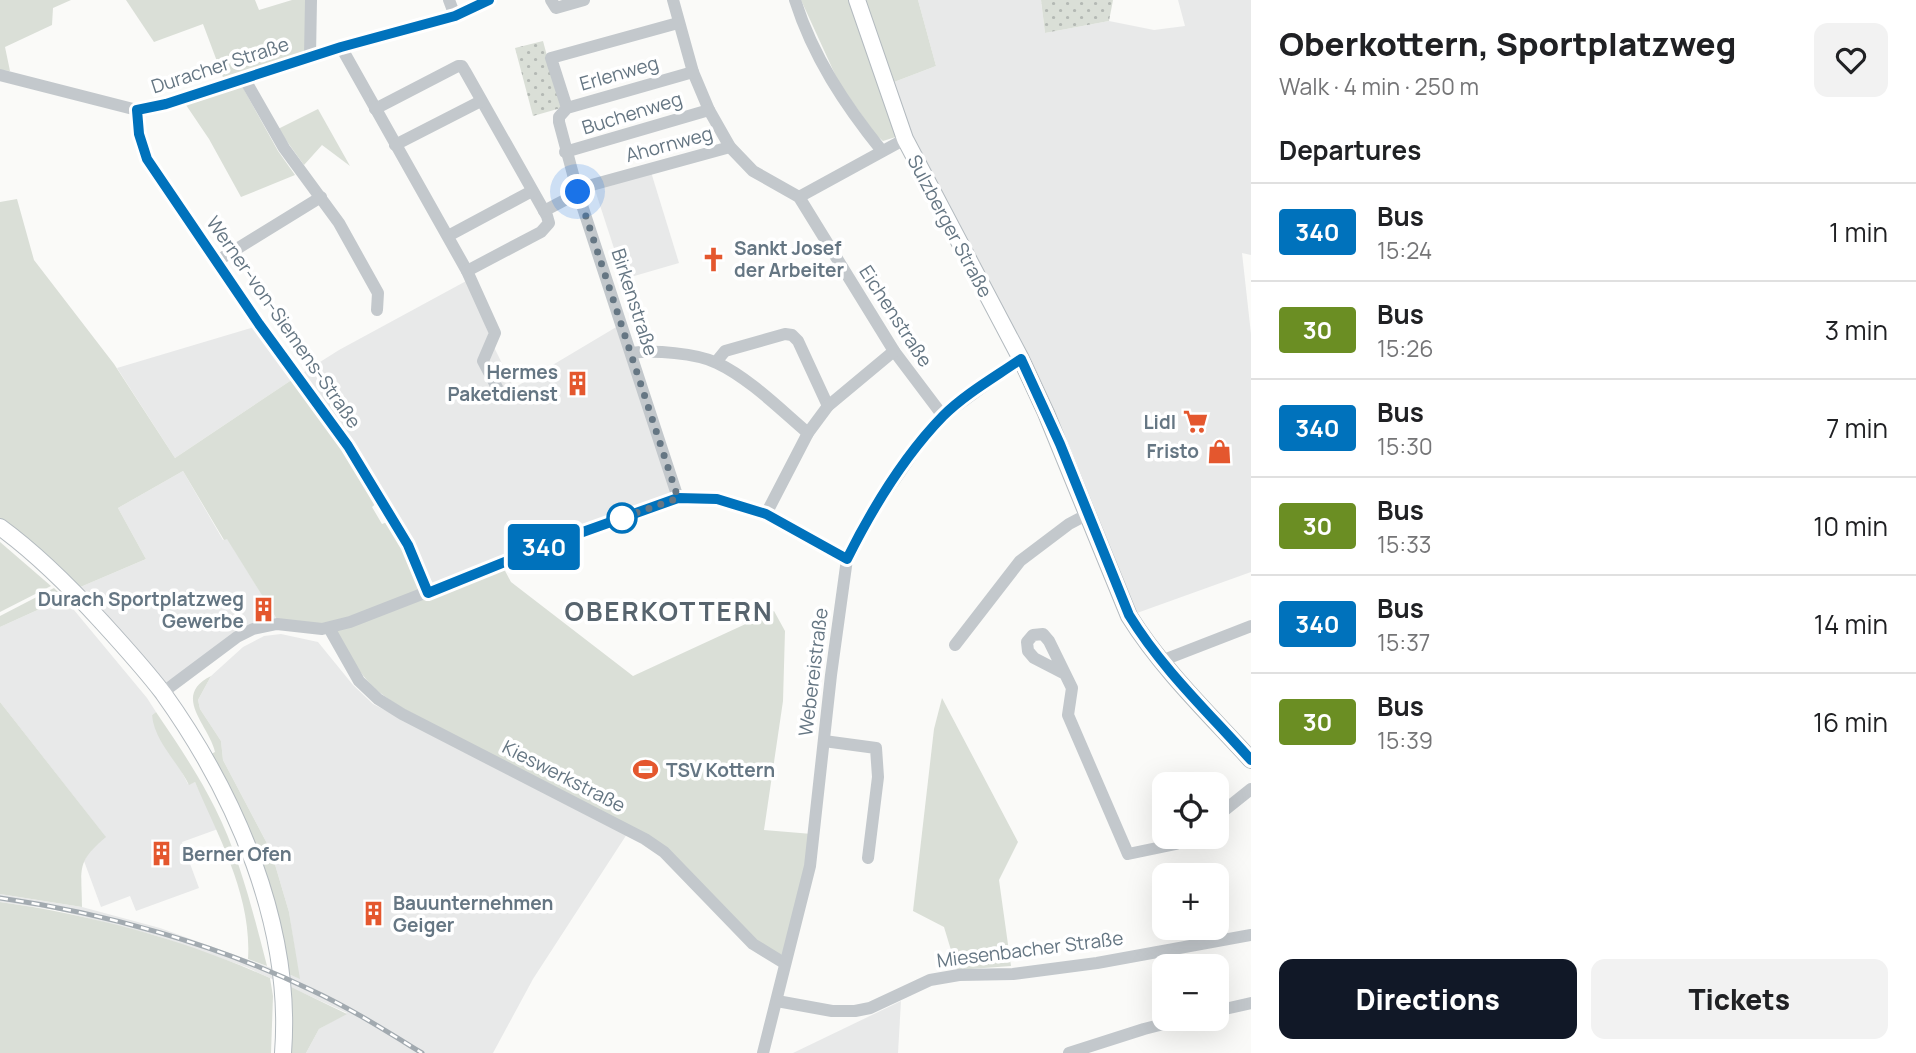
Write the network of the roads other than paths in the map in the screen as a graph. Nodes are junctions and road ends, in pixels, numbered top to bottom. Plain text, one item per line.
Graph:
1 (311, 0) edge
2 (449, 0) edge
3 (489, 0) edge
4 (551, 0) edge
5 (584, 0) edge
6 (673, 0) edge
7 (795, 0) edge
8 (857, 0) edge
9 (455, 16) junction
10 (678, 23) junction
11 (341, 47) junction
12 (310, 57) junction
13 (693, 72) junction
14 (0, 75) edge
15 (244, 78) junction
16 (481, 101) junction
17 (375, 109) junction
18 (137, 110) junction
19 (709, 110) junction
20 (563, 113) junction
21 (905, 139) junction
22 (395, 145) junction
23 (730, 147) junction
24 (882, 151) junction
25 (565, 152) junction
26 (532, 191) junction
27 (577, 191) junction
28 (321, 197) junction
29 (799, 197) junction
30 (544, 211) junction
31 (447, 236) junction
32 (217, 261) junction
33 (467, 271) junction
34 (377, 310) dead end
35 (894, 351) junction
36 (631, 353) junction
37 (1021, 359) junction
38 (716, 362) junction
39 (502, 397) dead end
40 (828, 406) junction
41 (943, 416) junction
42 (808, 433) junction
43 (678, 498) junction
44 (766, 514) junction
45 (1088, 514) junction
46 (0, 527) edge
47 (847, 559) junction
48 (428, 593) junction
49 (1251, 625) edge
50 (329, 628) junction
51 (955, 645) dead end
52 (1161, 661) junction
53 (1065, 674) dead end
54 (162, 693) junction
55 (824, 741) junction
56 (1251, 760) edge
57 (1251, 789) edge
58 (1229, 807) edge
59 (1152, 849) edge
60 (868, 858) dead end
61 (1251, 935) edge
62 (784, 963) junction
63 (777, 1001) junction
64 (1251, 1003) edge
65 (1229, 1008) edge
66 (1152, 1027) edge
67 (1107, 1047) edge
68 (283, 1053) edge
69 (763, 1053) edge
70 (1069, 1053) edge

1 - 12 street
2 - 9 street
3 - 9 street, Duracher Straße
4 - 5 street
6 - 10 street, Eichenstraße
7 - 24 street, Sulzberger Straße
8 - 21 street, Sulzberger Straße
9 - 11 street, Duracher Straße
10 - 13 street, Eichenstraße
10 - 20 street, Birkenstraße
11 - 12 street, Duracher Straße
11 - 17 street
12 - 15 street, Duracher Straße
13 - 19 street, Eichenstraße
13 - 20 street, Erlenweg
14 - 18 street, Duracher Straße
15 - 18 street, Duracher Straße
15 - 28 street
16 - 17 street
16 - 22 street
16 - 26 street
17 - 22 street
18 - 32 street, Werner-von-Siemens-Straße
19 - 23 street, Eichenstraße
19 - 25 street, Buchenweg
20 - 25 street, Birkenstraße
21 - 24 street
21 - 37 street, Sulzberger Straße
22 - 31 street
23 - 27 street, Ahornweg
23 - 29 street, Eichenstraße
24 - 29 street
25 - 27 street, Birkenstraße
26 - 30 street
26 - 31 street
27 - 30 street, Ahornweg
27 - 36 street, Birkenstraße
28 - 32 street
28 - 34 street
29 - 35 street, Eichenstraße
30 - 33 street
31 - 33 street
32 - 48 street, Werner-von-Siemens-Straße
33 - 39 street
35 - 40 street
35 - 41 street, Eichenstraße
36 - 38 street
36 - 43 street, Birkenstraße
37 - 41 street, Webereistraße
37 - 45 street, Sulzberger Straße
38 - 40 street
38 - 42 street
40 - 42 street
41 - 47 street, Webereistraße
42 - 44 street
43 - 44 street
43 - 48 street
44 - 47 street
45 - 51 street
45 - 52 street, Sulzberger Straße
46 - 54 street
47 - 55 street, Webereistraße
48 - 50 street
49 - 52 street
50 - 54 street
50 - 62 street, Kieswerkstraße
52 - 56 street, Sulzberger Straße
53 - 59 street
54 - 68 street
55 - 60 street
55 - 62 street, Webereistraße
57 - 58 street
61 - 63 street, Miesenbacher Straße
62 - 63 street, Webereistraße
63 - 69 street, Webereistraße
64 - 65 street
66 - 67 street
67 - 70 street

